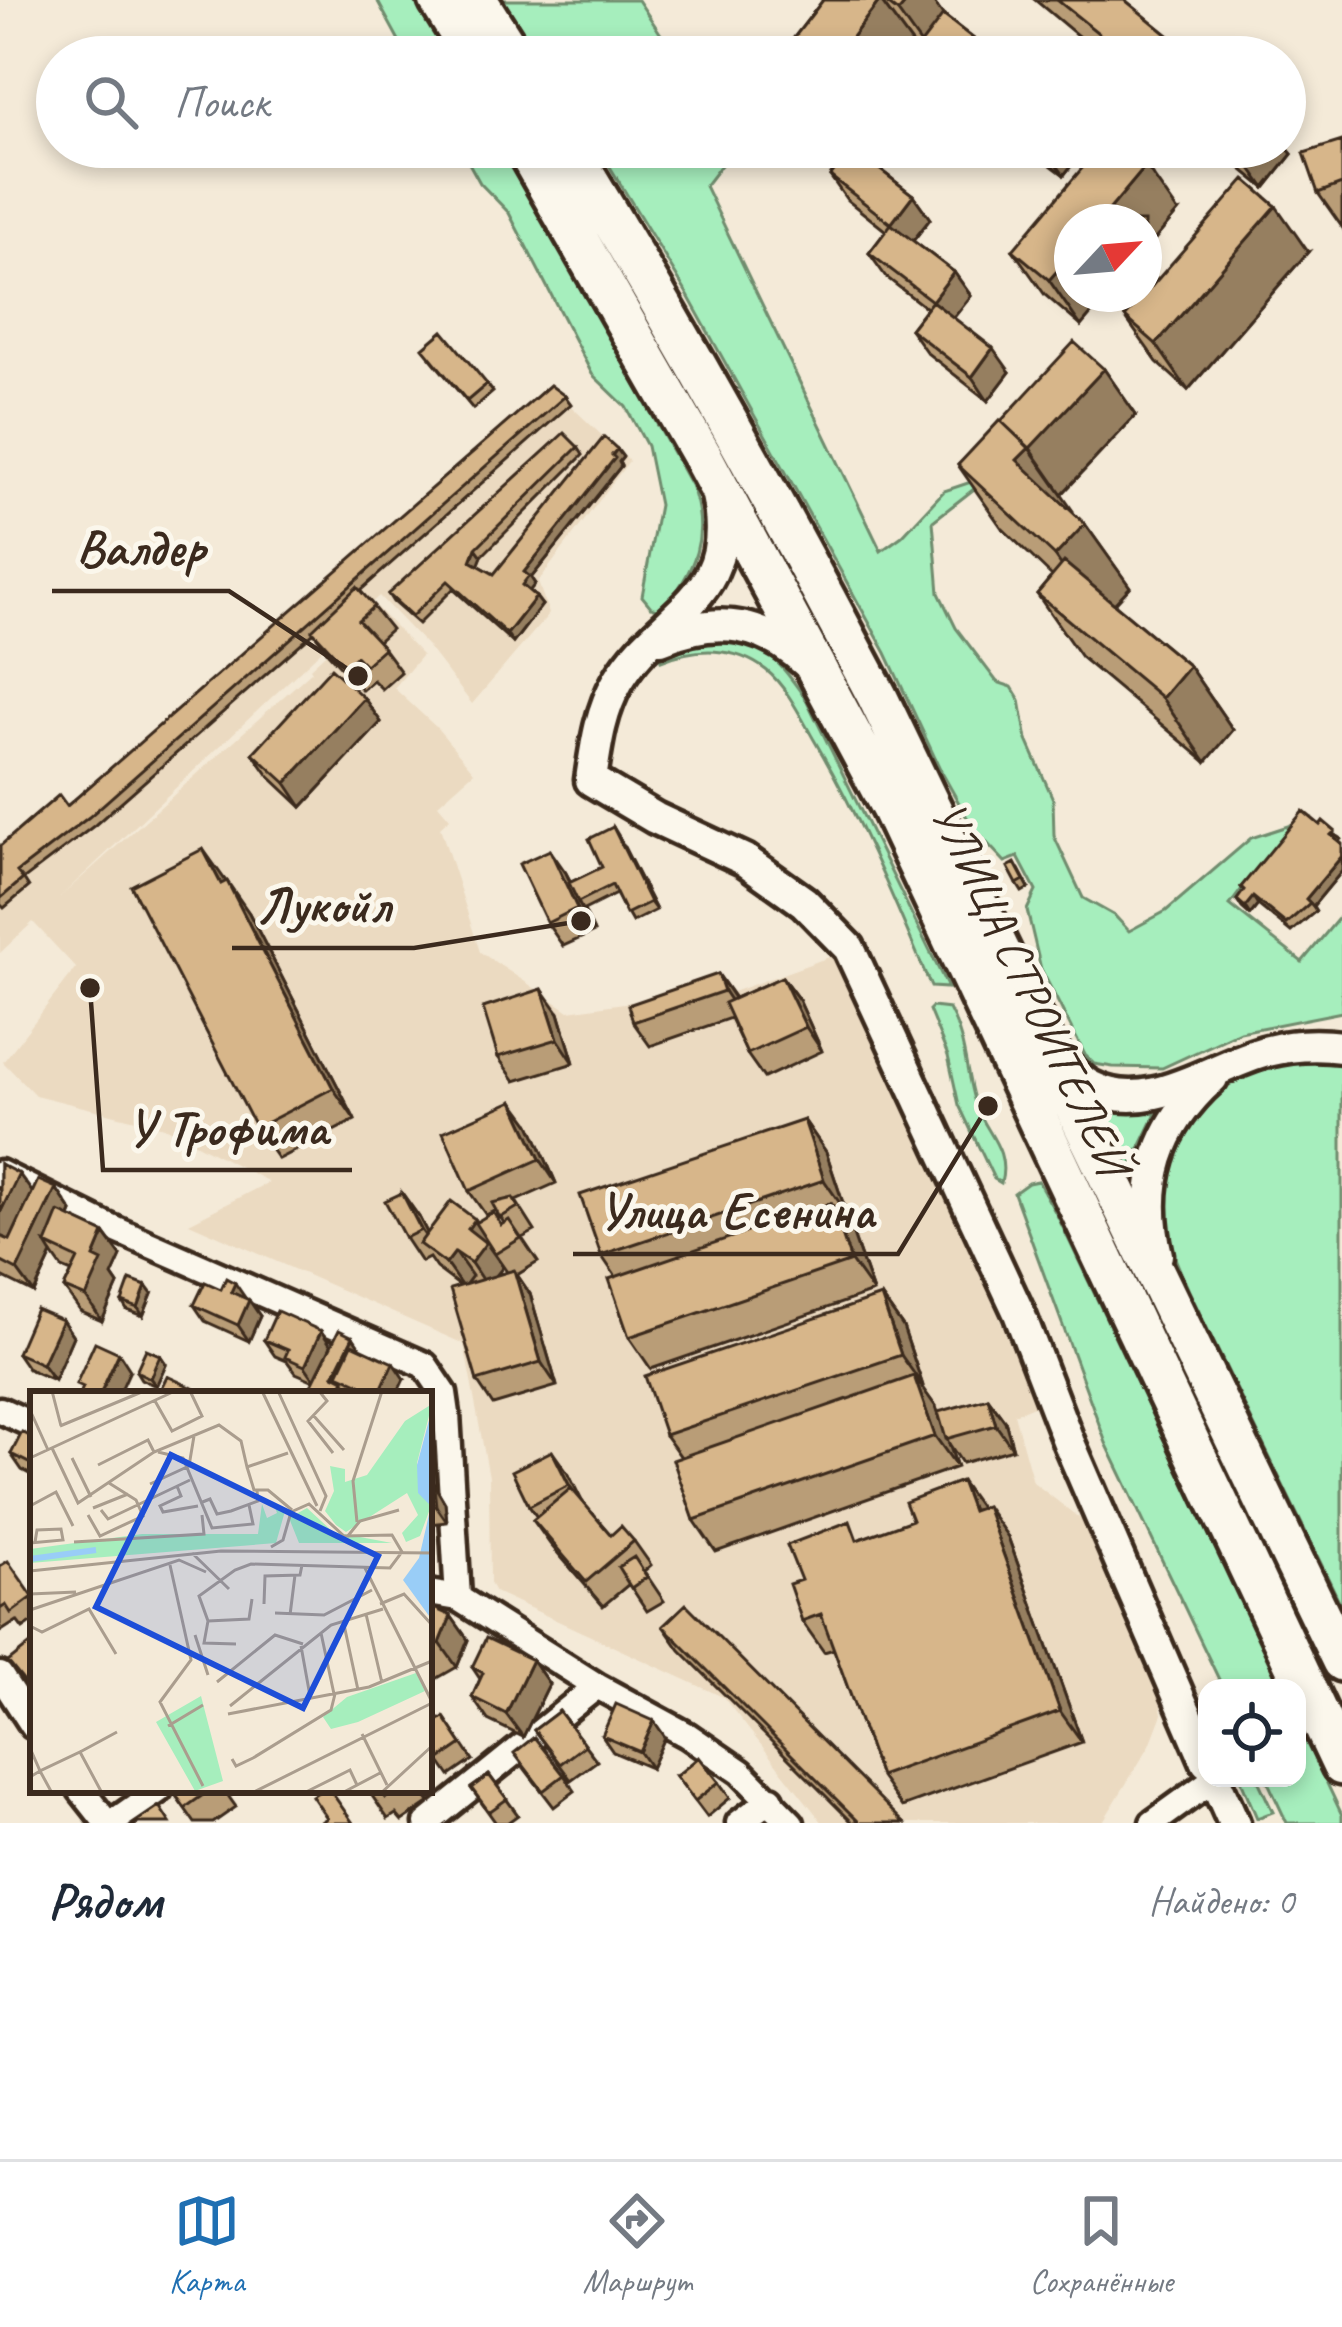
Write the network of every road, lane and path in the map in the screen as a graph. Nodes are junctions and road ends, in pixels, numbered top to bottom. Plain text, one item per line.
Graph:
1 (439, 0) edge
2 (477, 0) edge
3 (461, 36) edge
4 (500, 36) edge
5 (537, 168) edge
6 (581, 168) edge
7 (702, 456) junction
8 (650, 644) junction
9 (832, 696) junction
10 (1038, 1030) junction
11 (1342, 1047) edge
12 (1226, 1066) junction
13 (0, 1173) edge
14 (1174, 1315) junction
15 (0, 1410) edge
16 (30, 1423) edge
17 (437, 1596) edge
18 (1342, 1660) edge
19 (6, 1671) edge
20 (597, 1686) junction
21 (30, 1720) edge
22 (1198, 1741) edge
23 (1342, 1765) edge
24 (1202, 1787) edge
25 (1218, 1787) edge
26 (84, 1793) edge
27 (155, 1793) edge
28 (771, 1799) junction
29 (110, 1823) edge
30 (427, 1823) edge
31 (739, 1823) edge
32 (791, 1823) edge
33 (1153, 1823) edge
34 (1234, 1823) edge

1 - 3 main road
2 - 4 main road
5 - 7 main road, УЛИЦА СТРОИТЕЛЕЙ
6 - 10 main road, УЛИЦА СТРОИТЕЛЕЙ
7 - 8 street
7 - 9 main road, УЛИЦА СТРОИТЕЛЕЙ
8 - 9 street
8 - 22 street
9 - 23 main road, УЛИЦА СТРОИТЕЛЕЙ
10 - 12 street
10 - 14 main road, УЛИЦА СТРОИТЕЛЕЙ
11 - 12 street
12 - 14 street
13 - 17 street
14 - 18 main road, УЛИЦА СТРОИТЕЛЕЙ
15 - 16 street
17 - 20 street
19 - 21 street
20 - 28 street
20 - 30 street
24 - 33 street
25 - 34 street
26 - 29 street
27 - 29 street
28 - 31 street
28 - 32 street

